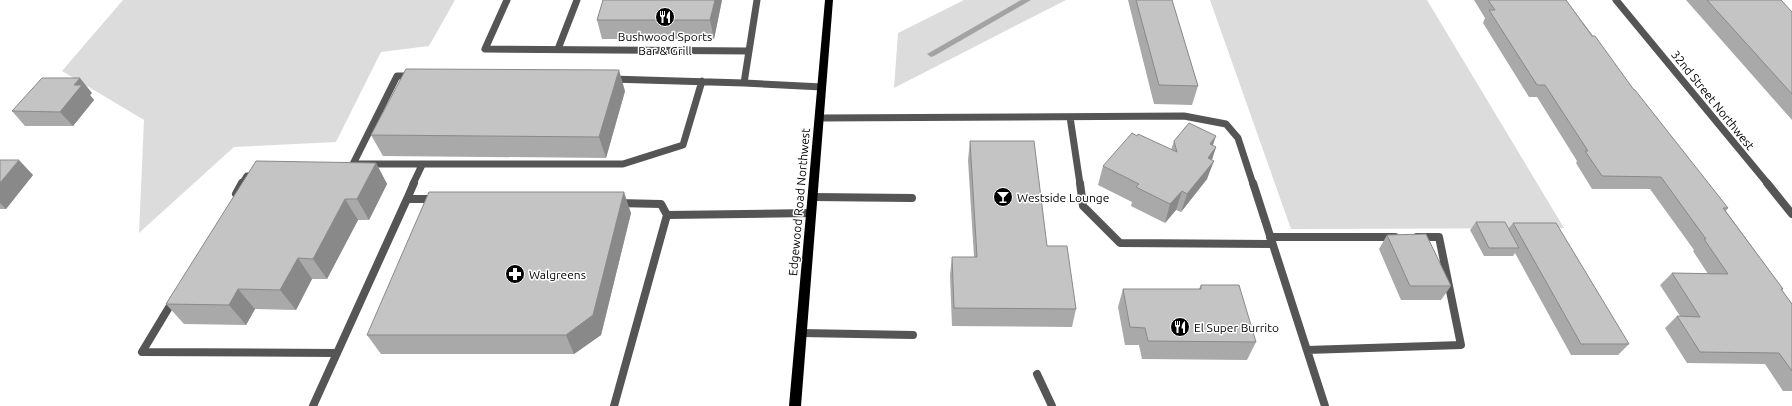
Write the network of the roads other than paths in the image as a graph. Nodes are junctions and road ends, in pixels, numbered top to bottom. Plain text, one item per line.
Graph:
1 (507, 0) edge
2 (577, 0) edge
3 (757, 0) edge
4 (829, 0) edge
5 (1616, 0) edge
6 (558, 49) junction
7 (749, 51) junction
8 (420, 76) edge
9 (600, 79) edge
10 (702, 80) junction
11 (744, 83) junction
12 (822, 87) junction
13 (1070, 117) junction
14 (819, 118) junction
15 (422, 165) junction
16 (269, 175) edge
17 (812, 197) junction
18 (912, 198) dead end
19 (407, 199) junction
20 (447, 200) edge
21 (231, 203) edge
22 (606, 203) edge
23 (811, 213) junction
24 (1792, 214) edge
25 (668, 215) junction
26 (1271, 240) junction
27 (178, 291) edge
28 (801, 332) junction
29 (913, 335) dead end
30 (1307, 350) junction
31 (337, 353) junction
32 (1037, 374) dead end
33 (313, 406) edge
34 (614, 406) edge
35 (795, 406) edge
36 (1052, 406) edge
37 (1325, 406) edge

1 - 6 street
2 - 6 street
3 - 7 street
4 - 12 main road, Edgewood Road Northwest
5 - 24 street, 32nd Street Northwest
6 - 7 street
7 - 11 street
8 - 15 street
9 - 10 street
10 - 11 street
10 - 15 street
11 - 12 street
12 - 14 main road, Edgewood Road Northwest
13 - 14 street
13 - 26 street
13 - 26 street
14 - 17 main road, Edgewood Road Northwest
15 - 19 street
16 - 21 street
17 - 18 street
17 - 23 main road, Edgewood Road Northwest
19 - 20 street
19 - 31 street
22 - 25 street
23 - 25 street
23 - 28 main road, Edgewood Road Northwest
25 - 34 street
26 - 30 street
26 - 30 street
27 - 31 street
28 - 29 street
28 - 35 main road, Edgewood Road Northwest
30 - 37 street
31 - 33 street
32 - 36 street

